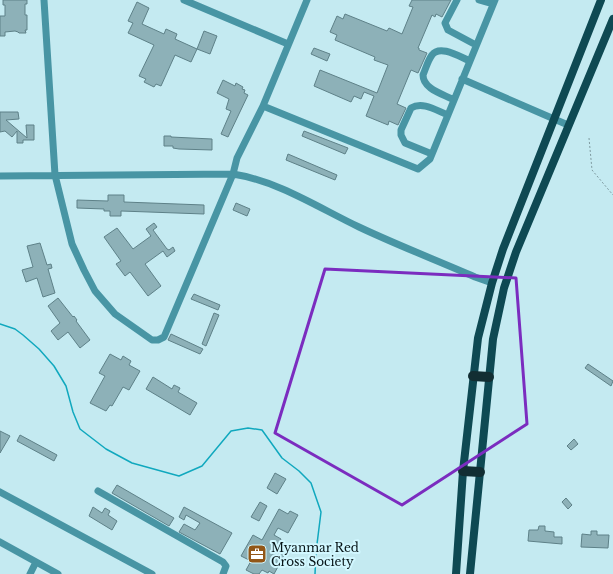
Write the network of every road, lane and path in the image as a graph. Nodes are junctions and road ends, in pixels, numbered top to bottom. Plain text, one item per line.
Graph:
1 (44, 0) edge
2 (184, 0) edge
3 (307, 0) edge
4 (457, 0) edge
5 (479, 0) edge
6 (601, 0) edge
7 (494, 2) edge
8 (613, 19) edge
9 (288, 44) junction
10 (476, 44) junction
11 (470, 61) junction
12 (462, 79) junction
13 (454, 100) junction
14 (263, 106) junction
15 (448, 115) junction
16 (554, 119) junction
17 (568, 125) junction
18 (589, 138) dead end
19 (432, 154) junction
20 (233, 174) junction
21 (55, 175) junction
22 (0, 176) edge
23 (613, 195) edge
24 (492, 283) junction
25 (474, 376) junction
26 (489, 377) junction
27 (463, 471) junction
28 (480, 472) junction
29 (98, 491) dead end
30 (0, 492) edge
31 (0, 542) edge
32 (36, 562) junction
33 (30, 574) edge
34 (58, 574) edge
35 (152, 574) edge
36 (223, 574) edge
37 (456, 574) edge
38 (470, 574) edge

1 - 21 street
2 - 9 street
3 - 9 street
4 - 10 street
5 - 7 street
6 - 16 main road
7 - 10 street
8 - 17 main road
9 - 14 street
10 - 11 street
11 - 12 street
11 - 13 street
12 - 13 street
12 - 16 street
13 - 15 street
14 - 19 street
14 - 20 street
15 - 19 street
15 - 19 street
16 - 17 street
16 - 24 main road
17 - 26 main road
18 - 23 path
20 - 21 street
20 - 21 street
20 - 24 street
21 - 22 street
24 - 25 main road
25 - 26 highway
25 - 27 main road
26 - 28 main road
27 - 28 highway
27 - 37 main road
28 - 38 main road
29 - 36 street
30 - 35 street
31 - 32 street
32 - 33 street
32 - 34 street

